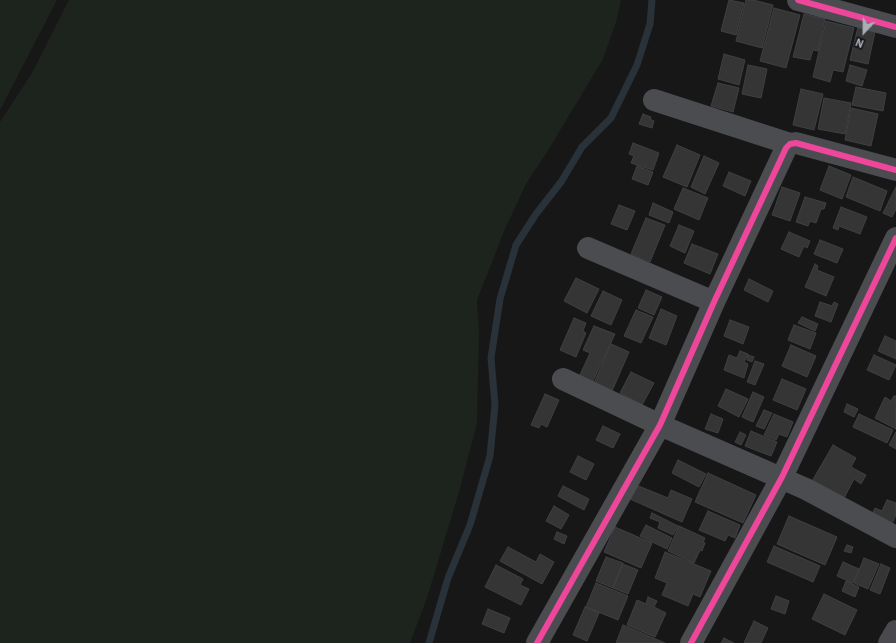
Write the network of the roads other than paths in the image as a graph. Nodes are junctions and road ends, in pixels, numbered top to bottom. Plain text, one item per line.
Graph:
1 (798, 0) edge
2 (896, 27) edge
3 (654, 100) dead end
4 (790, 144) junction
5 (896, 170) edge
6 (896, 238) edge
7 (588, 248) dead end
8 (714, 302) junction
9 (563, 379) dead end
10 (660, 425) junction
11 (782, 477) junction
12 (896, 537) edge
13 (896, 631) edge
14 (537, 643) edge
15 (691, 643) edge
16 (890, 643) edge

1 - 2 street
3 - 4 street
4 - 5 street
4 - 8 street
6 - 11 street
7 - 8 street
8 - 10 street
9 - 10 street
10 - 11 street
10 - 14 street
11 - 12 street
11 - 15 street
13 - 16 street

